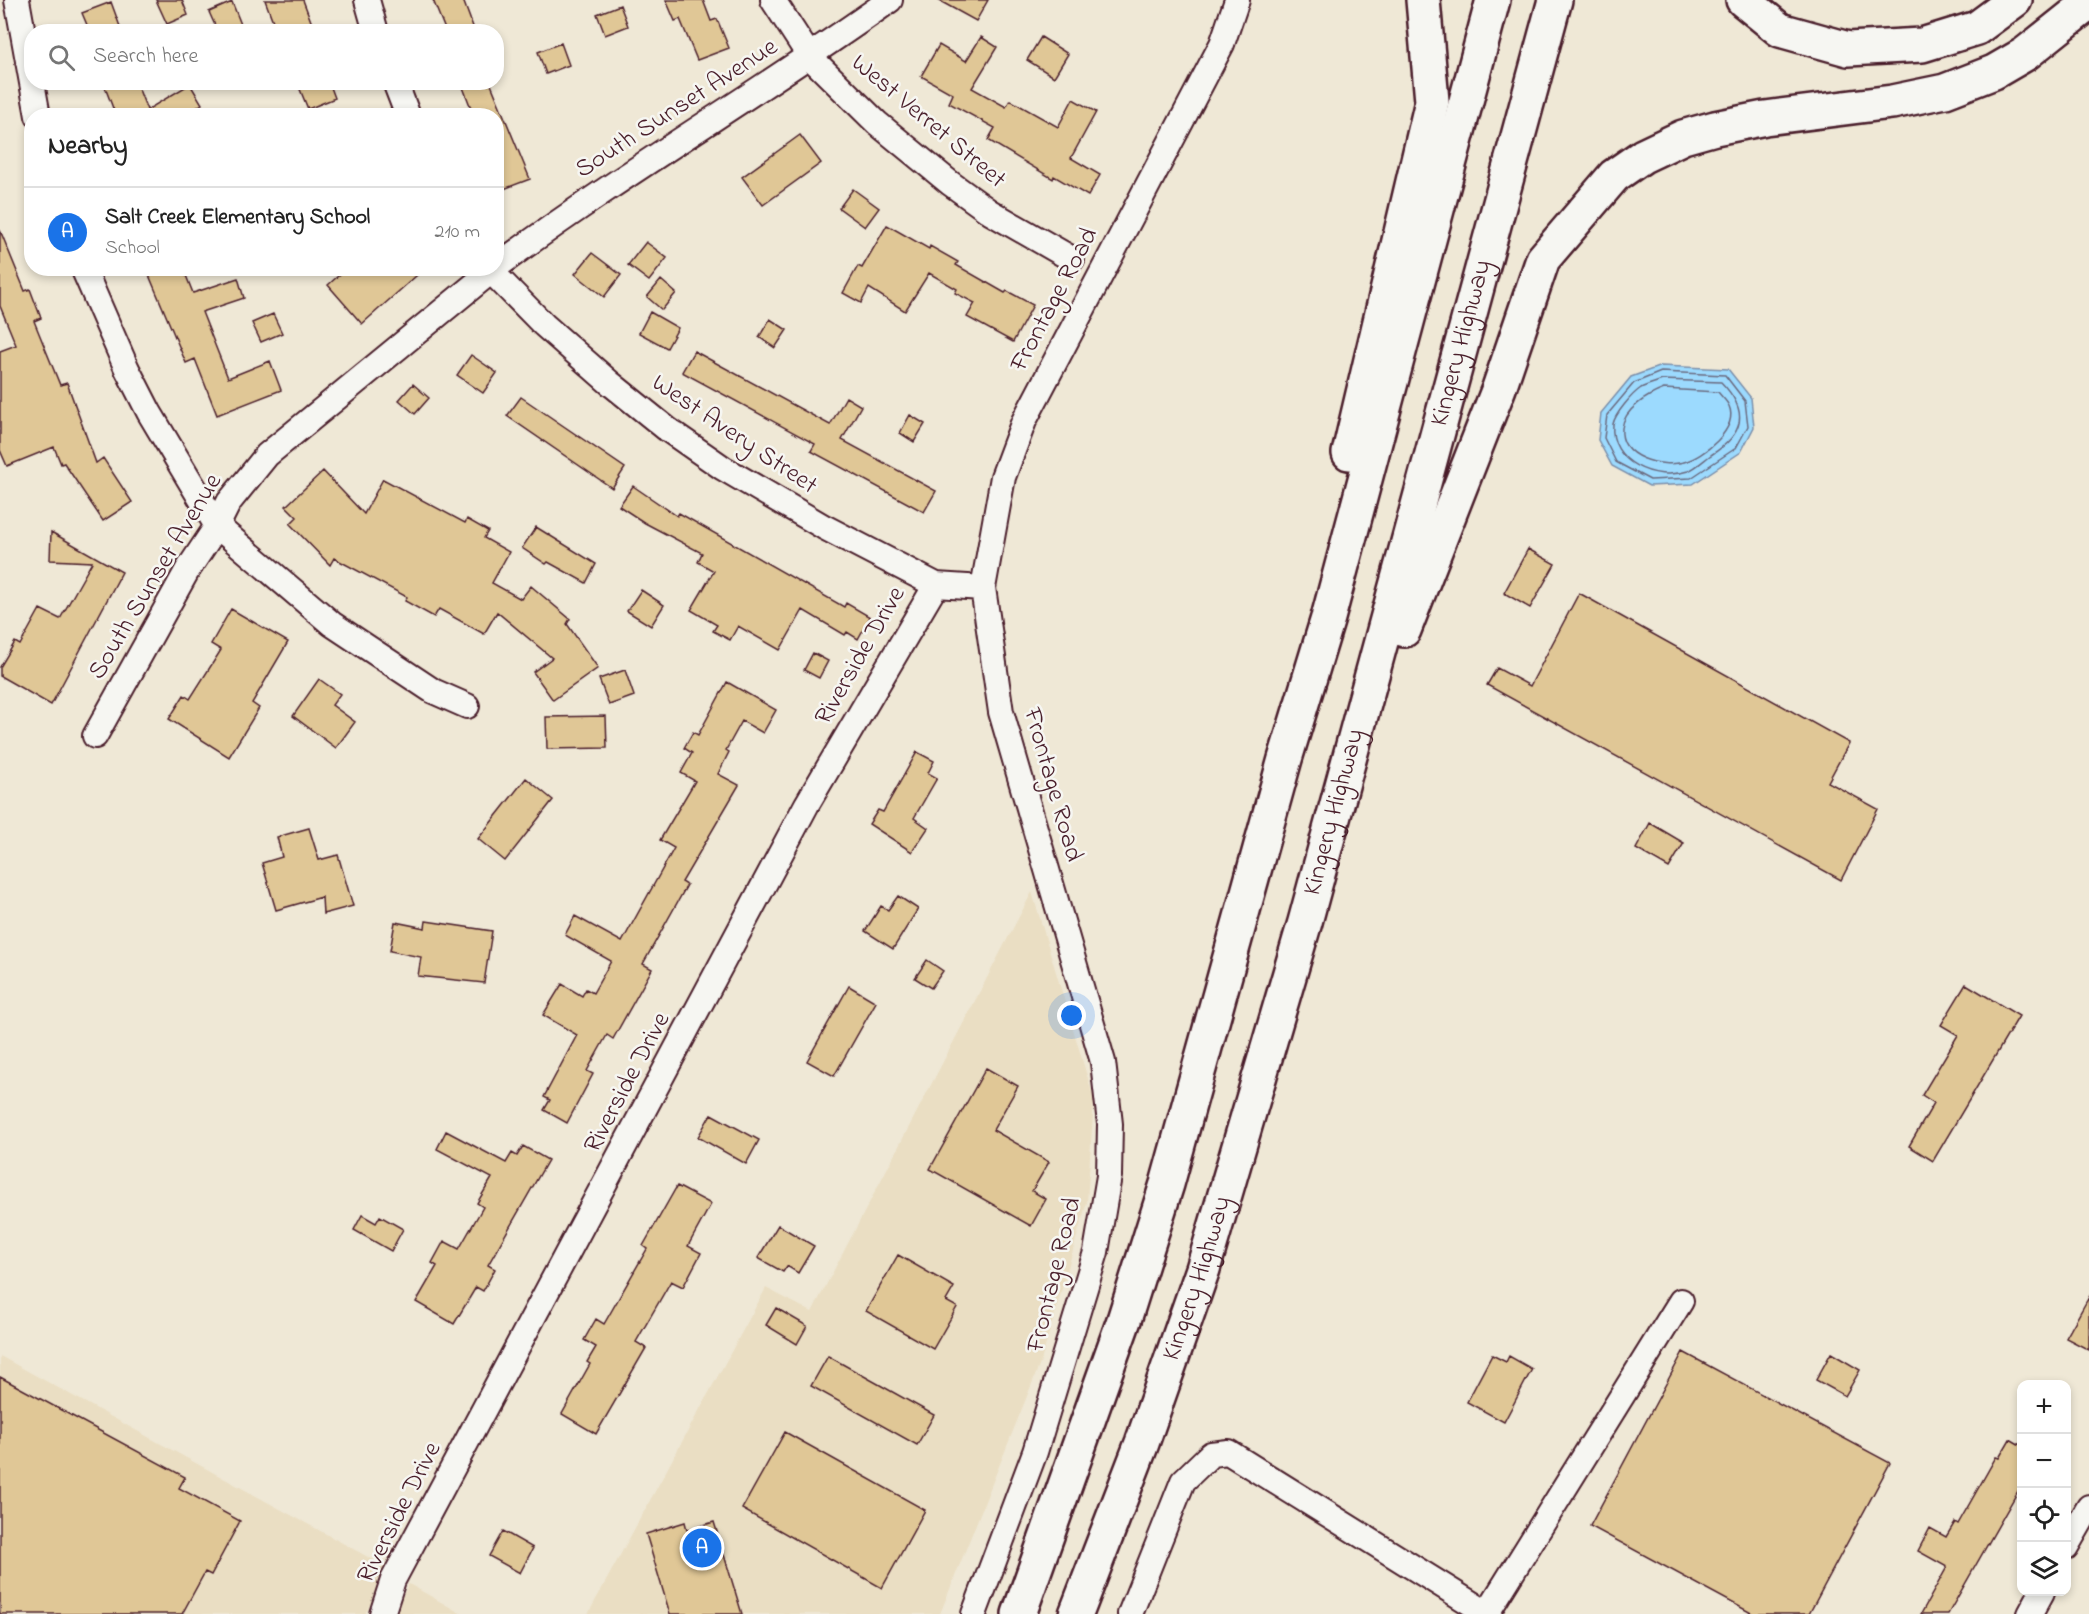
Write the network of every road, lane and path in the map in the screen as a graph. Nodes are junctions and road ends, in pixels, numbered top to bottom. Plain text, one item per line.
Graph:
1 (18, 0) edge
2 (367, 0) edge
3 (773, 0) edge
4 (890, 0) edge
5 (1237, 0) edge
6 (1423, 0) edge
7 (1492, 0) edge
8 (1556, 0) edge
9 (1743, 0) edge
10 (2014, 0) edge
11 (2089, 3) edge
12 (374, 24) edge
13 (24, 35) edge
14 (810, 57) junction
15 (34, 90) edge
16 (398, 90) edge
17 (37, 108) edge
18 (405, 108) edge
19 (1072, 259) dead end
20 (504, 261) edge
21 (87, 276) edge
22 (485, 276) edge
23 (499, 276) edge
24 (217, 526) junction
25 (936, 585) junction
26 (983, 588) junction
27 (1328, 618) junction
28 (467, 706) dead end
29 (95, 736) dead end
30 (1305, 922) junction
31 (1681, 1301) dead end
32 (2089, 1507) edge
33 (2070, 1542) edge
34 (2040, 1596) edge
35 (382, 1614) edge
36 (974, 1614) edge
37 (1019, 1614) edge
38 (1076, 1614) edge
39 (1130, 1614) edge
40 (1488, 1614) edge
41 (2030, 1614) edge

1 - 13 street
2 - 12 street
3 - 14 street, West Verret Street
4 - 14 street, South Sunset Avenue
5 - 26 street, Frontage Road
6 - 27 highway
7 - 27 highway
8 - 30 highway, Kingery Highway
9 - 10 highway
11 - 30 highway
14 - 19 street, West Verret Street
14 - 20 street, South Sunset Avenue
15 - 17 street
16 - 18 street
21 - 24 street
22 - 24 street, South Sunset Avenue
23 - 25 street, West Avery Street
24 - 28 street
24 - 29 street, South Sunset Avenue
25 - 26 street, West Avery Street
25 - 35 street, Riverside Drive
26 - 36 street, Frontage Road
27 - 37 highway
30 - 38 highway, Kingery Highway
31 - 40 street
32 - 33 street
34 - 41 street
39 - 40 street

